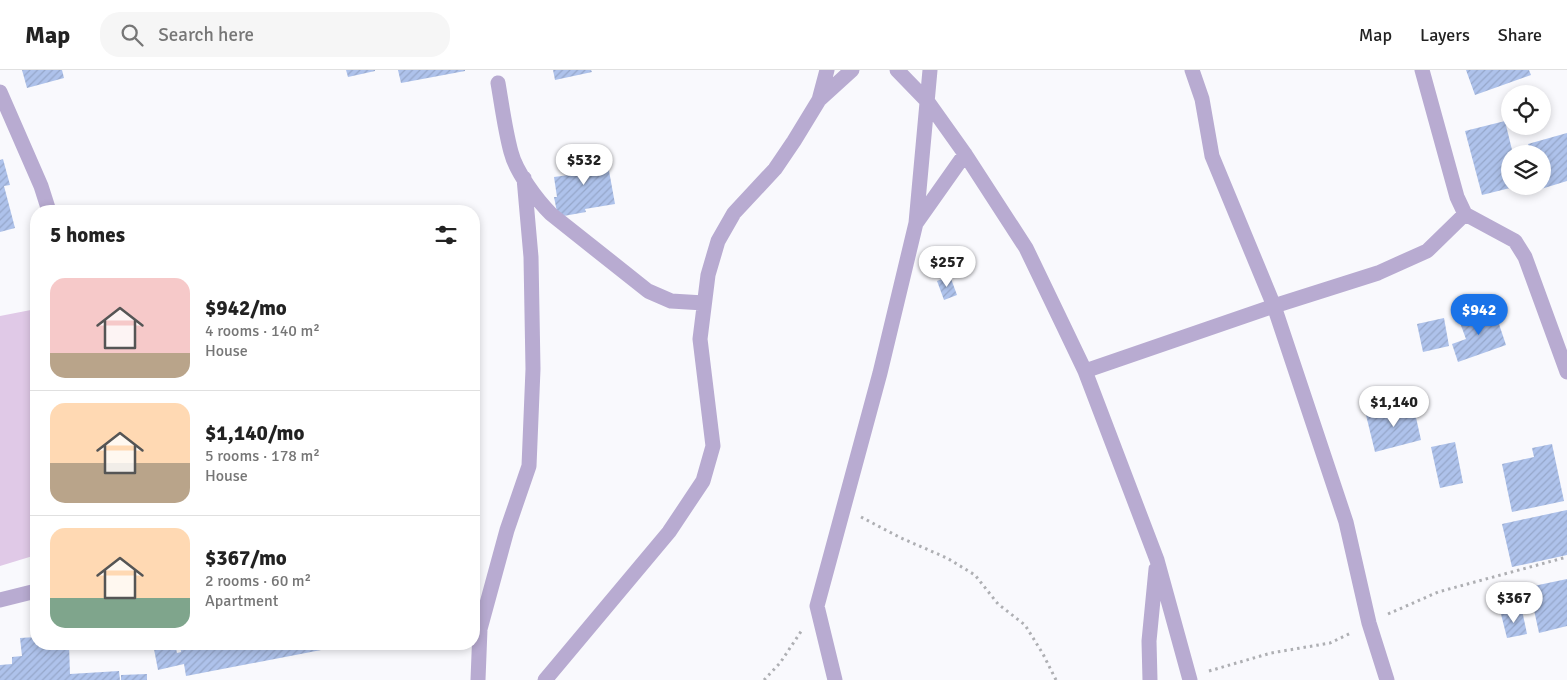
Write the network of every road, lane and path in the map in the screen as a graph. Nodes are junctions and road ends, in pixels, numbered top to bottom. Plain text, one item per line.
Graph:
1 (828, 70) edge
2 (852, 70) edge
3 (897, 70) edge
4 (930, 70) edge
5 (1192, 70) edge
6 (1422, 70) edge
7 (498, 83) dead end
8 (0, 92) edge
9 (819, 100) junction
10 (928, 102) junction
11 (965, 154) junction
12 (524, 178) junction
13 (48, 205) edge
14 (1465, 214) junction
15 (916, 223) junction
16 (704, 303) junction
17 (1274, 306) junction
18 (1084, 371) junction
19 (1567, 372) edge
20 (843, 507) junction
21 (1157, 560) junction
22 (30, 592) edge
23 (0, 600) edge
24 (817, 606) junction
25 (480, 629) edge
26 (479, 650) edge
27 (478, 680) edge
28 (545, 680) edge
29 (764, 680) edge
30 (835, 680) edge
31 (1056, 680) edge
32 (1150, 680) edge
33 (1190, 680) edge
34 (1387, 680) edge

1 - 9 street
2 - 9 street
3 - 10 street
4 - 10 street
5 - 17 street
6 - 14 street
7 - 12 street
8 - 13 street
9 - 16 street
10 - 11 street
10 - 15 street
11 - 15 street
11 - 18 street
12 - 16 street
12 - 25 street
14 - 17 street
14 - 19 street
15 - 20 street
16 - 28 street
17 - 18 street
17 - 34 street
18 - 21 street
20 - 24 street
20 - 31 path
21 - 32 street
21 - 33 street
22 - 23 street
24 - 29 path
24 - 30 street
26 - 27 street

